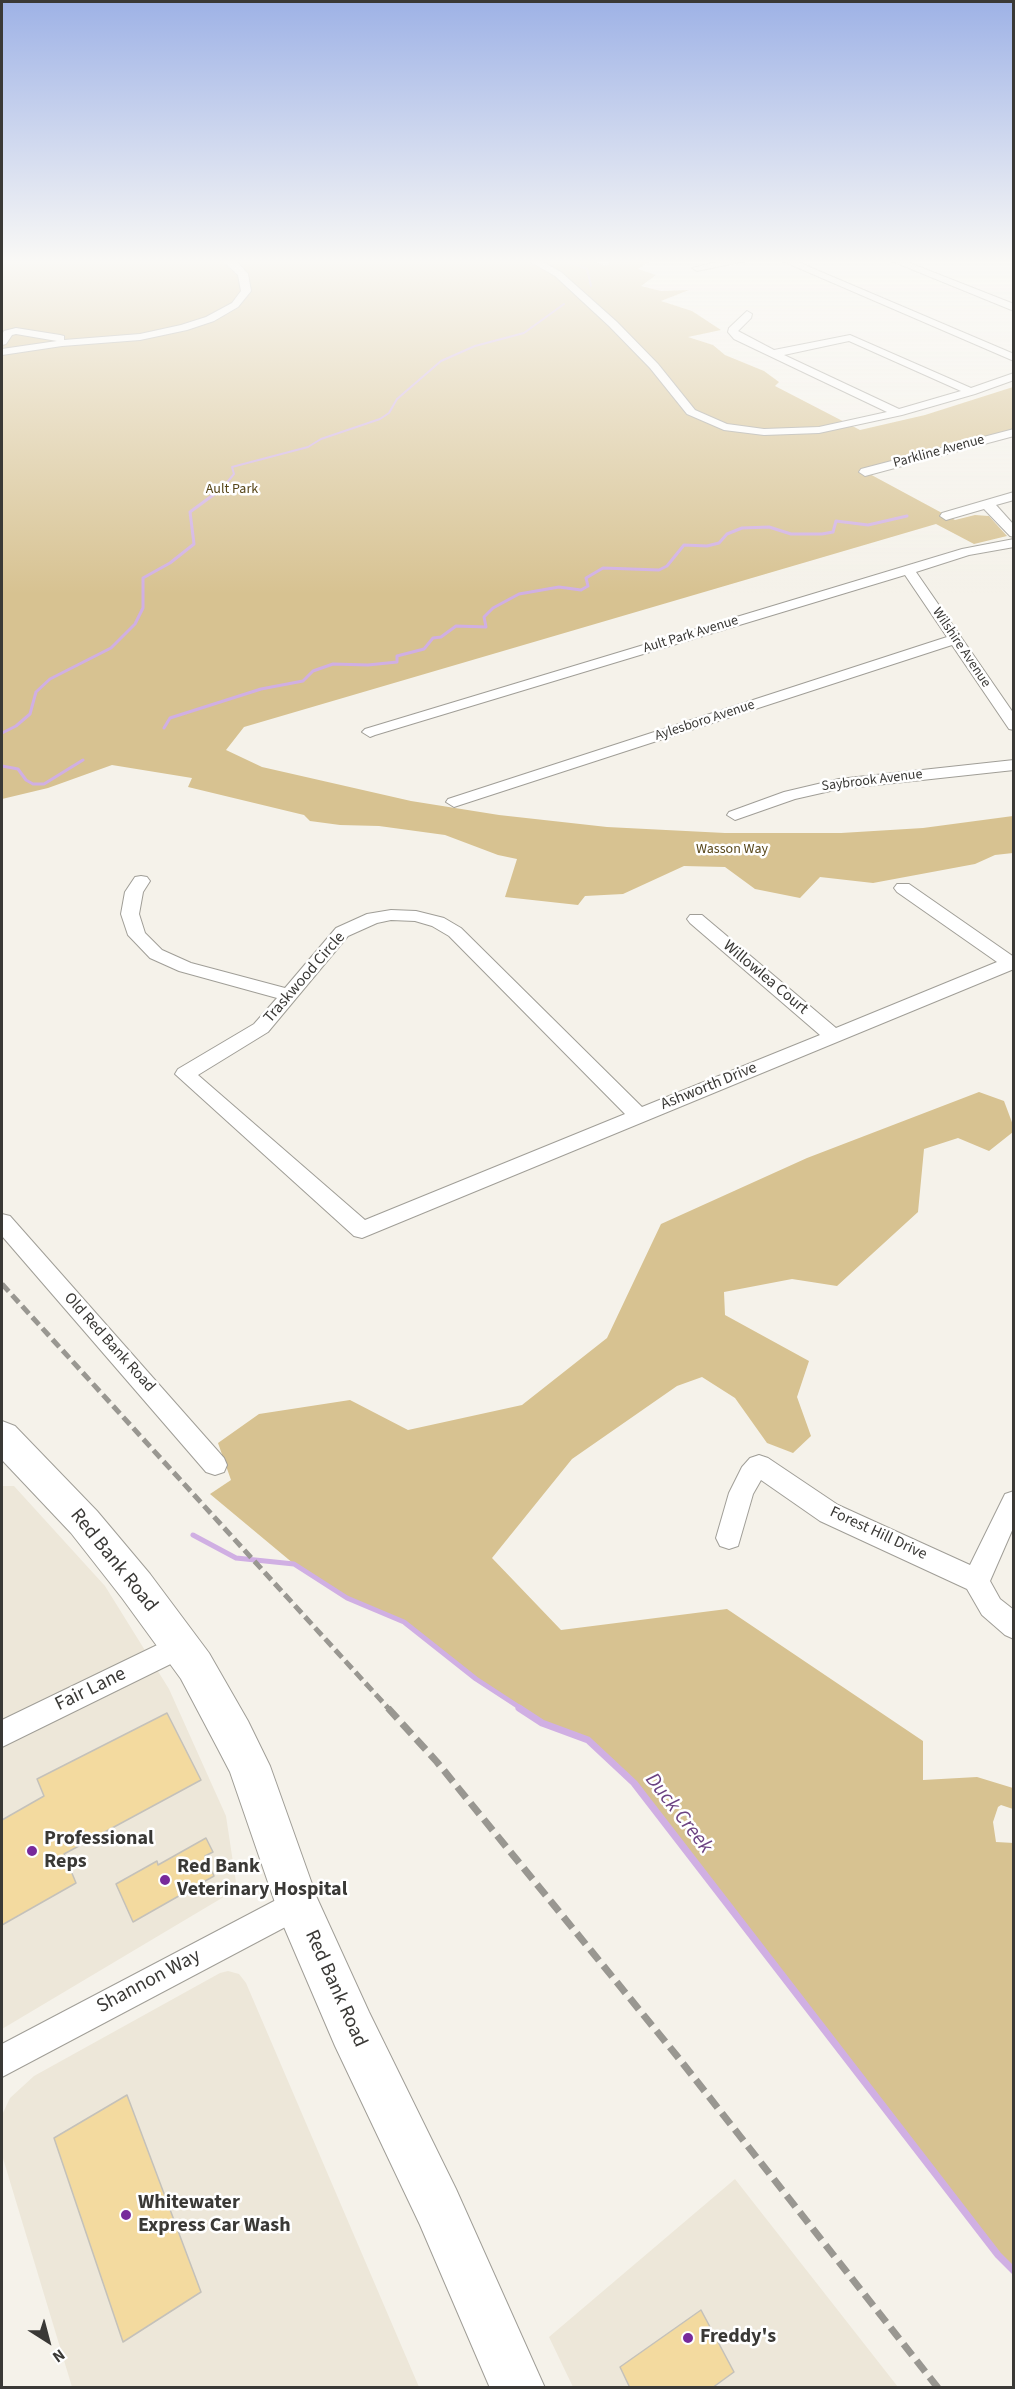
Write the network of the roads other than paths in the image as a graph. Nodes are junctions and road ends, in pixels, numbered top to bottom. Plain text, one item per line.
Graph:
1 (658, 371) edge
2 (809, 371) edge
3 (925, 371) edge
4 (1014, 376) edge
5 (971, 392) junction
6 (898, 413) junction
7 (1014, 432) edge
8 (865, 472) dead end
9 (1014, 496) edge
10 (985, 505) junction
11 (946, 516) dead end
12 (1014, 533) edge
13 (1014, 543) edge
14 (908, 570) junction
15 (955, 639) junction
16 (1014, 726) edge
17 (370, 732) dead end
18 (1014, 765) edge
19 (454, 802) dead end
20 (735, 815) dead end
21 (141, 881) dead end
22 (903, 888) dead end
23 (696, 919) dead end
24 (1012, 963) edge
25 (289, 995) junction
26 (834, 1036) junction
27 (638, 1115) junction
28 (406, 1213) joint
29 (2, 1222) edge
30 (2, 1436) edge
31 (215, 1465) dead end
32 (1014, 1501) edge
33 (729, 1538) dead end
34 (977, 1581) junction
35 (1014, 1627) edge
36 (180, 1646) junction
37 (2, 1734) edge
38 (297, 1904) junction
39 (2, 2061) edge
40 (518, 2388) edge

1 - 6 street
2 - 6 street
3 - 5 street
4 - 5 street
5 - 6 street
7 - 8 street, Parkline Avenue
9 - 10 street
10 - 11 street
10 - 12 street
13 - 14 street, Ault Park Avenue
14 - 15 street, Wilshire Avenue
14 - 17 street, Ault Park Avenue
15 - 16 street, Wilshire Avenue
15 - 19 street, Aylesboro Avenue
18 - 20 street, Saybrook Avenue
21 - 25 street
22 - 24 street
23 - 26 street, Willowlea Court
24 - 26 street, Ashworth Drive
25 - 27 street, Traskwood Circle
25 - 28 street, Traskwood Circle
26 - 27 street, Ashworth Drive
27 - 28 street, Ashworth Drive
29 - 31 street, Old Red Bank Road
30 - 36 highway, Red Bank Road
32 - 34 street
33 - 34 street, Forest Hill Drive
34 - 35 street
36 - 37 street, Fair Lane
36 - 38 highway, Red Bank Road
38 - 39 street, Shannon Way
38 - 40 highway, Red Bank Road

